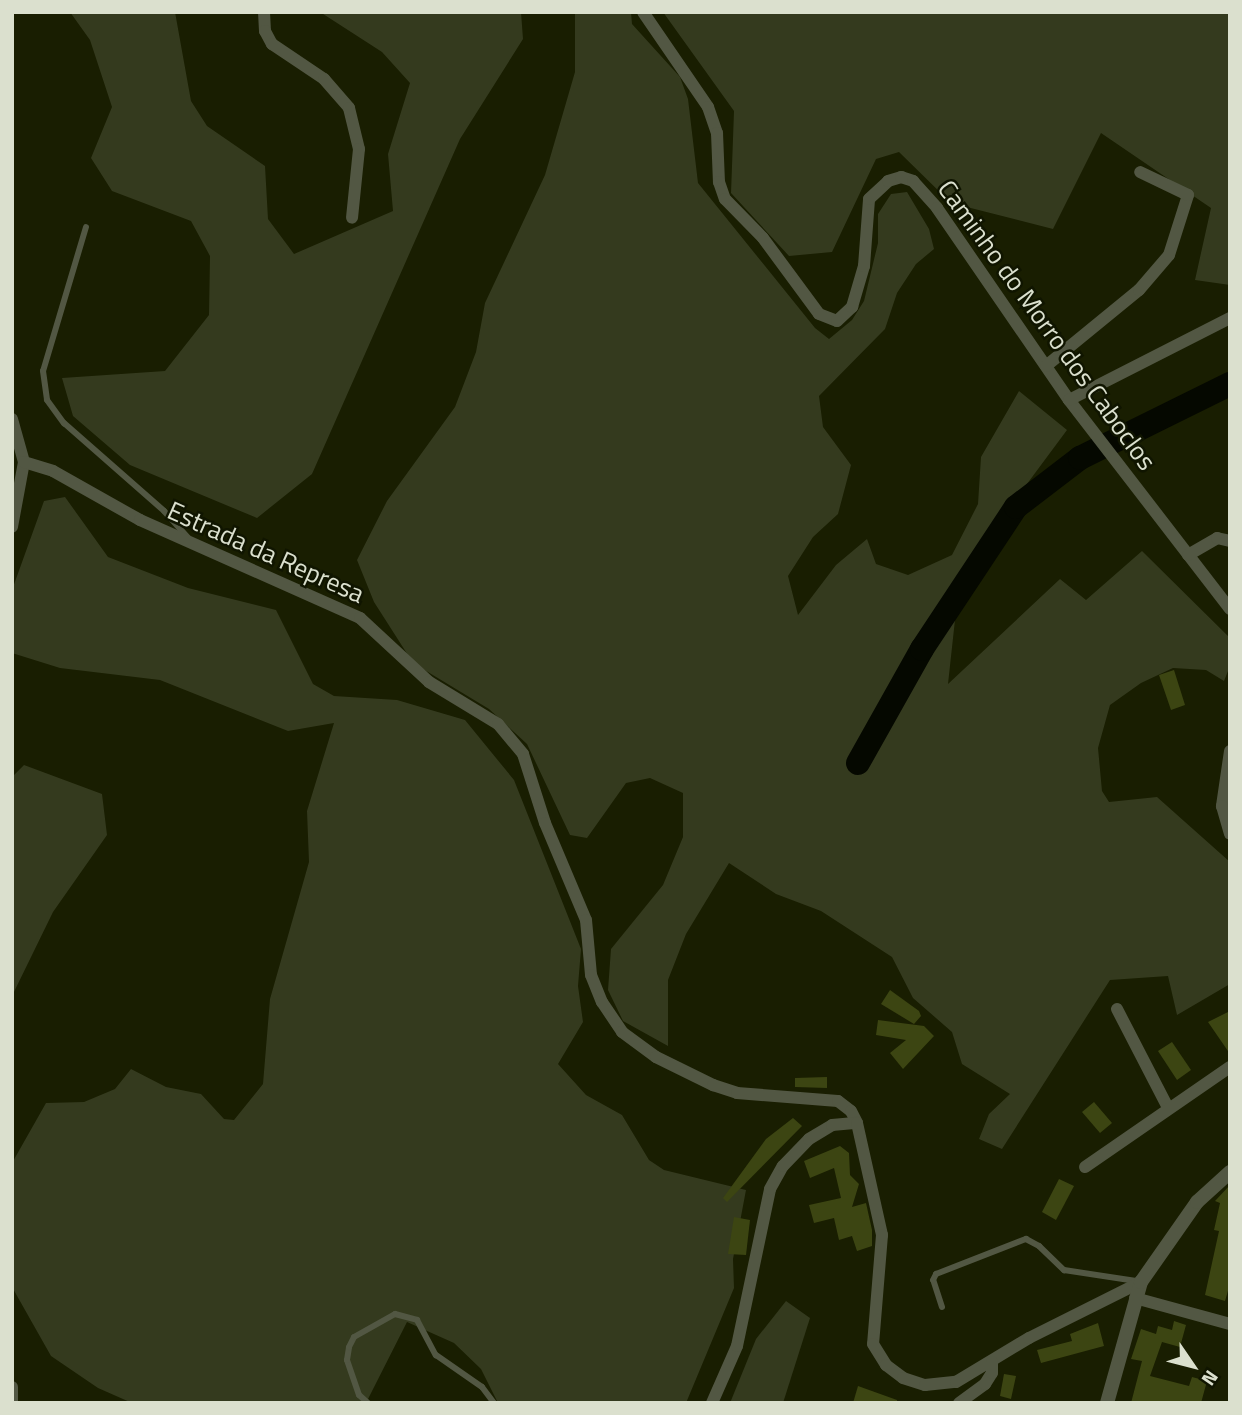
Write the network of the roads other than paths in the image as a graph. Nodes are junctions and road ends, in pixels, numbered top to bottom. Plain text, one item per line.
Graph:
1 (264, 12) edge
2 (643, 12) edge
3 (1140, 172) dead end
4 (352, 218) dead end
5 (86, 227) dead end
6 (1230, 318) edge
7 (1046, 366) junction
8 (1072, 404) junction
9 (12, 419) edge
10 (23, 462) junction
11 (12, 527) edge
12 (1230, 541) edge
13 (194, 544) junction
14 (1188, 555) junction
15 (1230, 609) edge
16 (1230, 751) edge
17 (1230, 834) edge
18 (1117, 1009) dead end
19 (1230, 1067) edge
20 (1167, 1106) junction
21 (857, 1123) junction
22 (1084, 1167) dead end
23 (1230, 1172) edge
24 (1141, 1282) junction
25 (1135, 1298) junction
26 (942, 1307) dead end
27 (1230, 1324) edge
28 (992, 1362) junction
29 (12, 1387) edge
30 (12, 1403) edge
31 (368, 1403) edge
32 (494, 1403) edge
33 (712, 1403) edge
34 (959, 1403) edge
35 (1107, 1403) edge

1 - 4 street
2 - 7 street, Caminho do Morro dos Caboclos
3 - 7 street
5 - 13 lane
6 - 8 street
7 - 8 street, Caminho do Morro dos Caboclos
8 - 14 street, Caminho do Morro dos Caboclos
9 - 10 street
10 - 11 street
10 - 13 street, Estrada da Represa
12 - 14 street
13 - 21 street, Estrada da Represa
14 - 15 street, Caminho do Morro dos Caboclos
16 - 17 street
18 - 20 street
19 - 20 street
20 - 22 street
21 - 28 street
21 - 33 street
23 - 24 street
24 - 25 street
24 - 26 lane
24 - 28 street
25 - 27 street
25 - 35 street
28 - 34 street
29 - 30 street
31 - 32 lane

